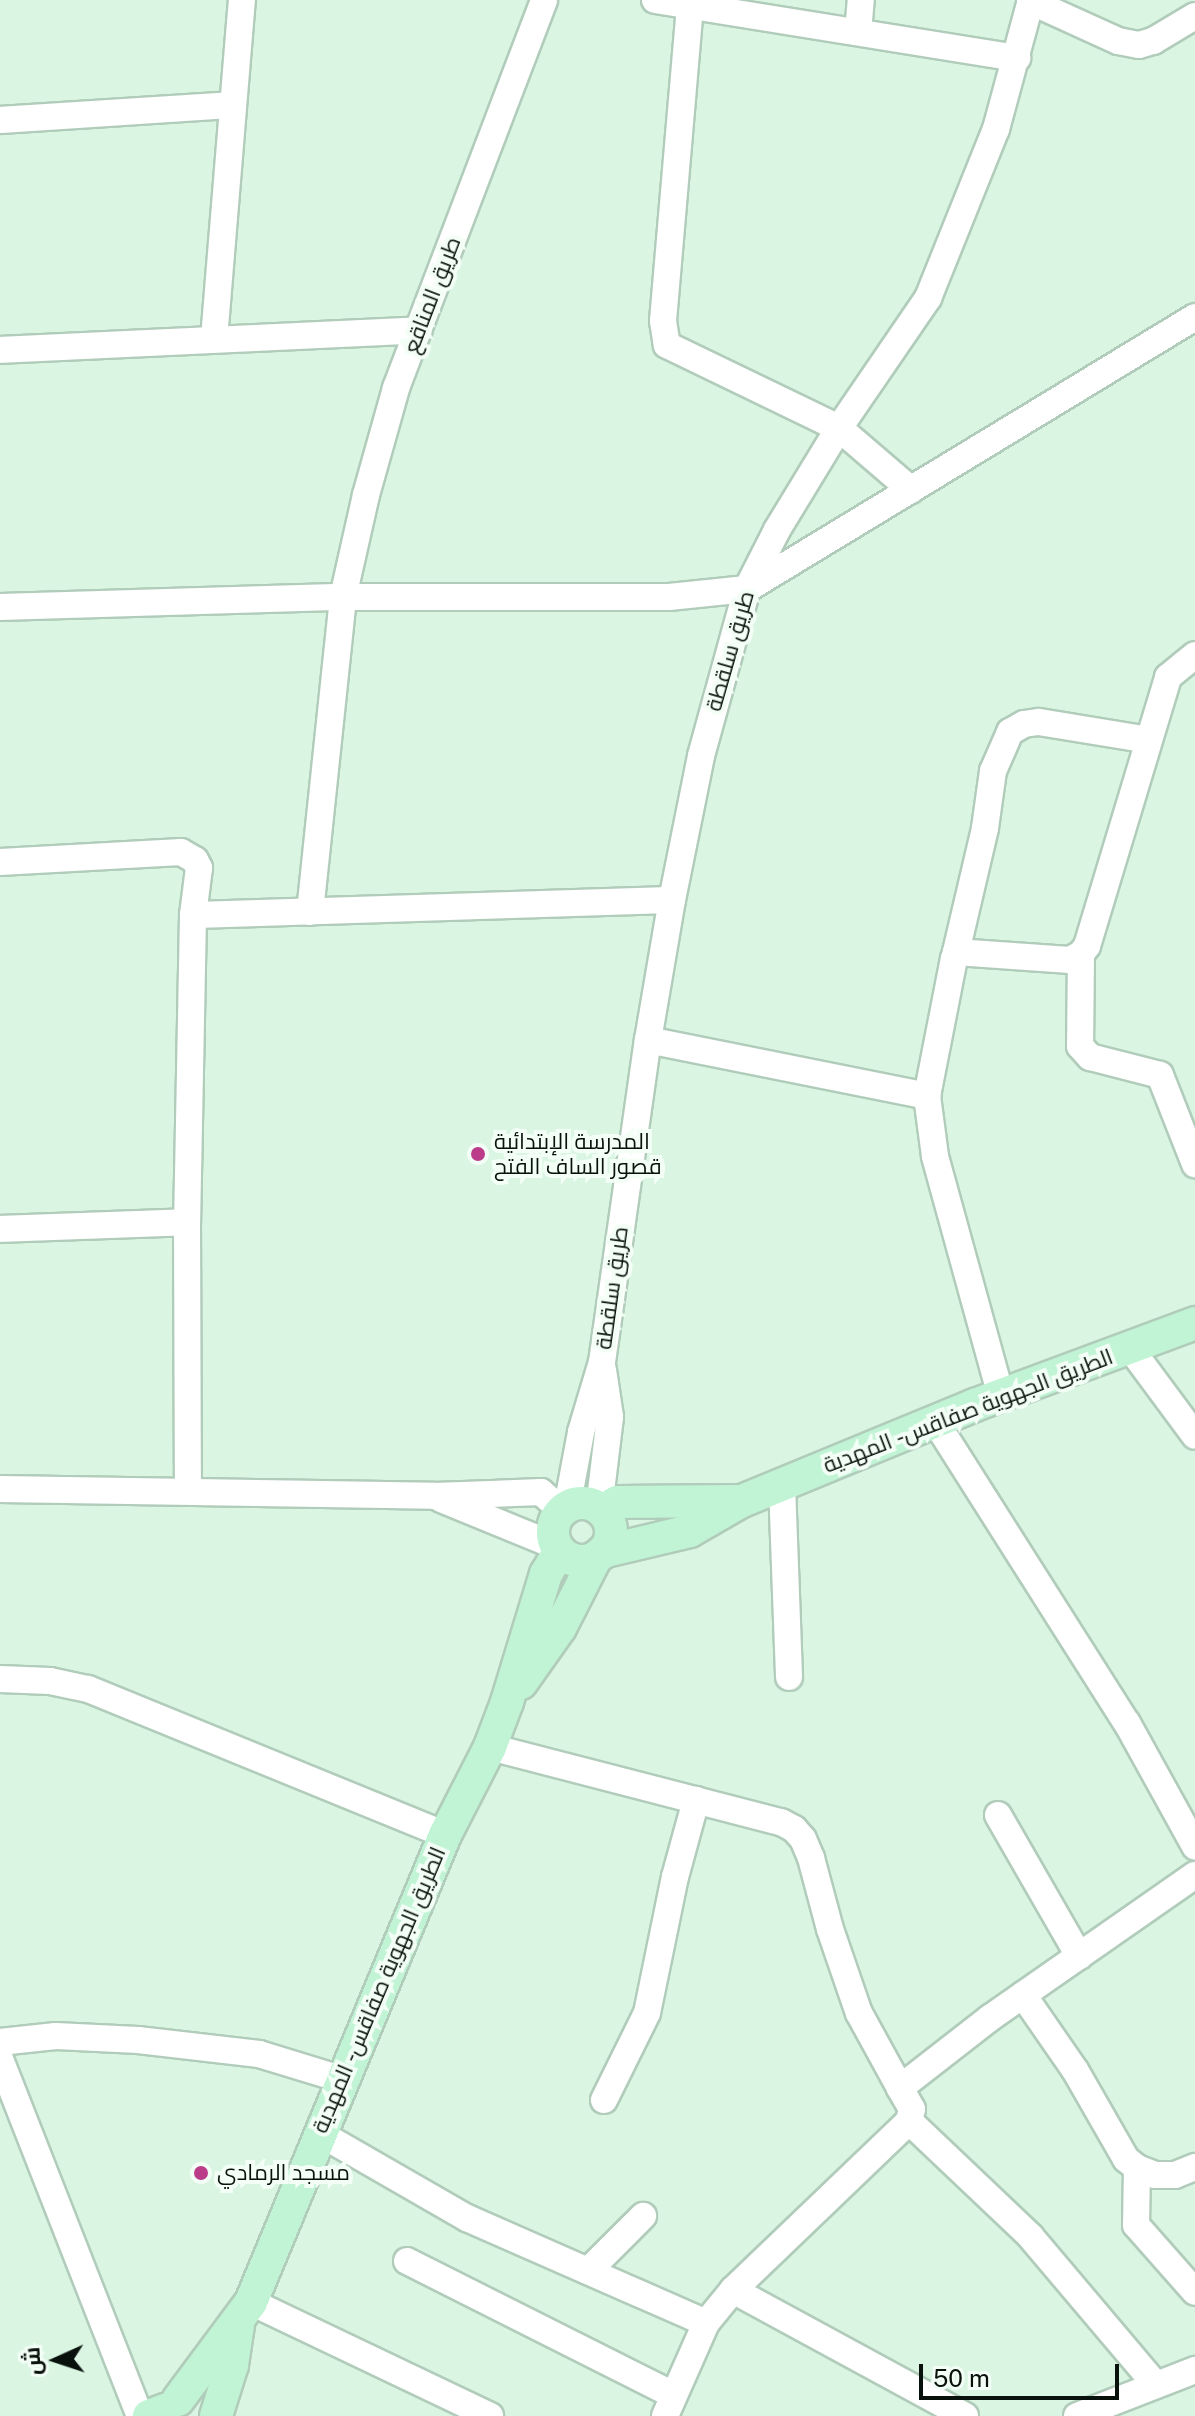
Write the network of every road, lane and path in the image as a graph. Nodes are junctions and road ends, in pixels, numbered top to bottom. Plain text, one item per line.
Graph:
1 (242, 0) edge
2 (544, 0) edge
3 (655, 0) edge
4 (861, 0) edge
5 (1030, 0) edge
6 (690, 6) junction
7 (1195, 16) edge
8 (858, 32) junction
9 (1017, 58) junction
10 (233, 105) junction
11 (0, 120) edge
12 (1195, 317) edge
13 (419, 330) junction
14 (214, 339) junction
15 (0, 350) edge
16 (839, 428) junction
17 (911, 490) junction
18 (747, 589) junction
19 (343, 597) junction
20 (0, 607) edge
21 (1195, 655) edge
22 (1149, 740) junction
23 (0, 862) edge
24 (672, 900) junction
25 (310, 912) junction
26 (193, 915) junction
27 (956, 952) junction
28 (1081, 954) junction
29 (648, 1040) junction
30 (927, 1096) junction
31 (1195, 1164) edge
32 (187, 1222) junction
33 (0, 1229) edge
34 (1195, 1323) edge
35 (1130, 1348) junction
36 (602, 1362) junction
37 (1001, 1396) junction
38 (935, 1421) junction
39 (1195, 1436) edge
40 (782, 1485) junction
41 (0, 1489) edge
42 (188, 1491) junction
43 (434, 1496) junction
44 (742, 1501) junction
45 (564, 1509) junction
46 (601, 1510) junction
47 (559, 1549) junction
48 (599, 1555) junction
49 (789, 1677) dead end
50 (0, 1679) edge
51 (507, 1702) junction
52 (490, 1747) junction
53 (696, 1800) junction
54 (998, 1815) dead end
55 (445, 1835) junction
56 (1195, 1846) edge
57 (1195, 1875) edge
58 (1079, 1956) junction
59 (1023, 1995) junction
60 (0, 2042) edge
61 (0, 2059) edge
62 (341, 2079) junction
63 (900, 2088) junction
64 (604, 2100) dead end
65 (909, 2121) junction
66 (319, 2133) junction
67 (1195, 2167) edge
68 (1137, 2168) junction
69 (643, 2216) dead end
70 (407, 2261) dead end
71 (588, 2271) junction
72 (733, 2290) junction
73 (1195, 2292) edge
74 (244, 2314) junction
75 (706, 2323) junction
76 (1195, 2370) edge
77 (1155, 2384) junction
78 (669, 2406) edge
79 (159, 2411) edge
80 (214, 2416) edge
81 (490, 2416) edge
82 (965, 2416) edge
83 (1077, 2416) edge

1 - 10 street
2 - 13 street, طريق المناقع
3 - 6 street
4 - 8 street
5 - 7 street
5 - 9 street, طريق سلقطة
6 - 8 street
6 - 16 street
8 - 9 street
9 - 16 street, طريق سلقطة
10 - 11 street
10 - 14 street
12 - 17 street
13 - 14 street
13 - 19 street, طريق المناقع
14 - 15 street
16 - 17 street
16 - 18 street, طريق سلقطة
17 - 18 street
18 - 19 street
18 - 24 street, طريق سلقطة
19 - 20 street
19 - 25 street, طريق المناقع
21 - 22 street
22 - 27 street
22 - 28 street
23 - 26 street
24 - 25 street
24 - 29 street, طريق سلقطة
25 - 26 street
26 - 32 street
27 - 28 street
27 - 30 street
28 - 31 street
29 - 30 street
29 - 36 street, طريق سلقطة
30 - 37 street
32 - 33 street
32 - 42 street
34 - 35 main road, الطريق الجهوية صفاقس - المهدية
35 - 37 main road, الطريق الجهوية صفاقس - المهدية
35 - 39 street
36 - 45 street, طريق سلقطة
36 - 46 street, طريق سلقطة
37 - 38 main road, الطريق الجهوية صفاقس - المهدية
38 - 40 main road, الطريق الجهوية صفاقس - المهدية
38 - 56 street
40 - 44 main road, الطريق الجهوية صفاقس - المهدية
40 - 49 street
41 - 42 street
42 - 43 street
43 - 45 street
43 - 47 street
44 - 46 main road, الطريق الجهوية صفاقس - المهدية
44 - 48 main road, الطريق الجهوية صفاقس - المهدية
45 - 46 main road, الطريق الجهوية صفاقس - المهدية
45 - 47 main road, الطريق الجهوية صفاقس - المهدية
46 - 48 main road, الطريق الجهوية صفاقس - المهدية
47 - 48 main road, الطريق الجهوية صفاقس - المهدية
47 - 51 main road, الطريق الجهوية صفاقس - المهدية
48 - 51 main road, الطريق الجهوية صفاقس - المهدية
50 - 55 street
51 - 52 main road, الطريق الجهوية صفاقس - المهدية
52 - 53 street
52 - 55 main road, الطريق الجهوية صفاقس - المهدية
53 - 63 street
53 - 64 street
54 - 58 street
55 - 62 main road, الطريق الجهوية صفاقس - المهدية
57 - 58 street
58 - 59 street
59 - 63 street
59 - 68 street
60 - 62 street
61 - 79 street
62 - 66 main road, الطريق الجهوية صفاقس - المهدية
63 - 65 street
65 - 72 street
65 - 77 street
66 - 71 street
66 - 74 main road, الطريق الجهوية صفاقس - المهدية
67 - 68 street
68 - 73 street
69 - 71 street
70 - 78 street
71 - 75 street
72 - 75 street
72 - 82 street
74 - 79 main road, الطريق الجهوية صفاقس - المهدية
74 - 80 main road, الطريق الجهوية صفاقس - المهدية
74 - 81 street
75 - 78 street
76 - 77 street
77 - 83 street
79 - 80 main road, الطريق الجهوية صفاقس - المهدية

